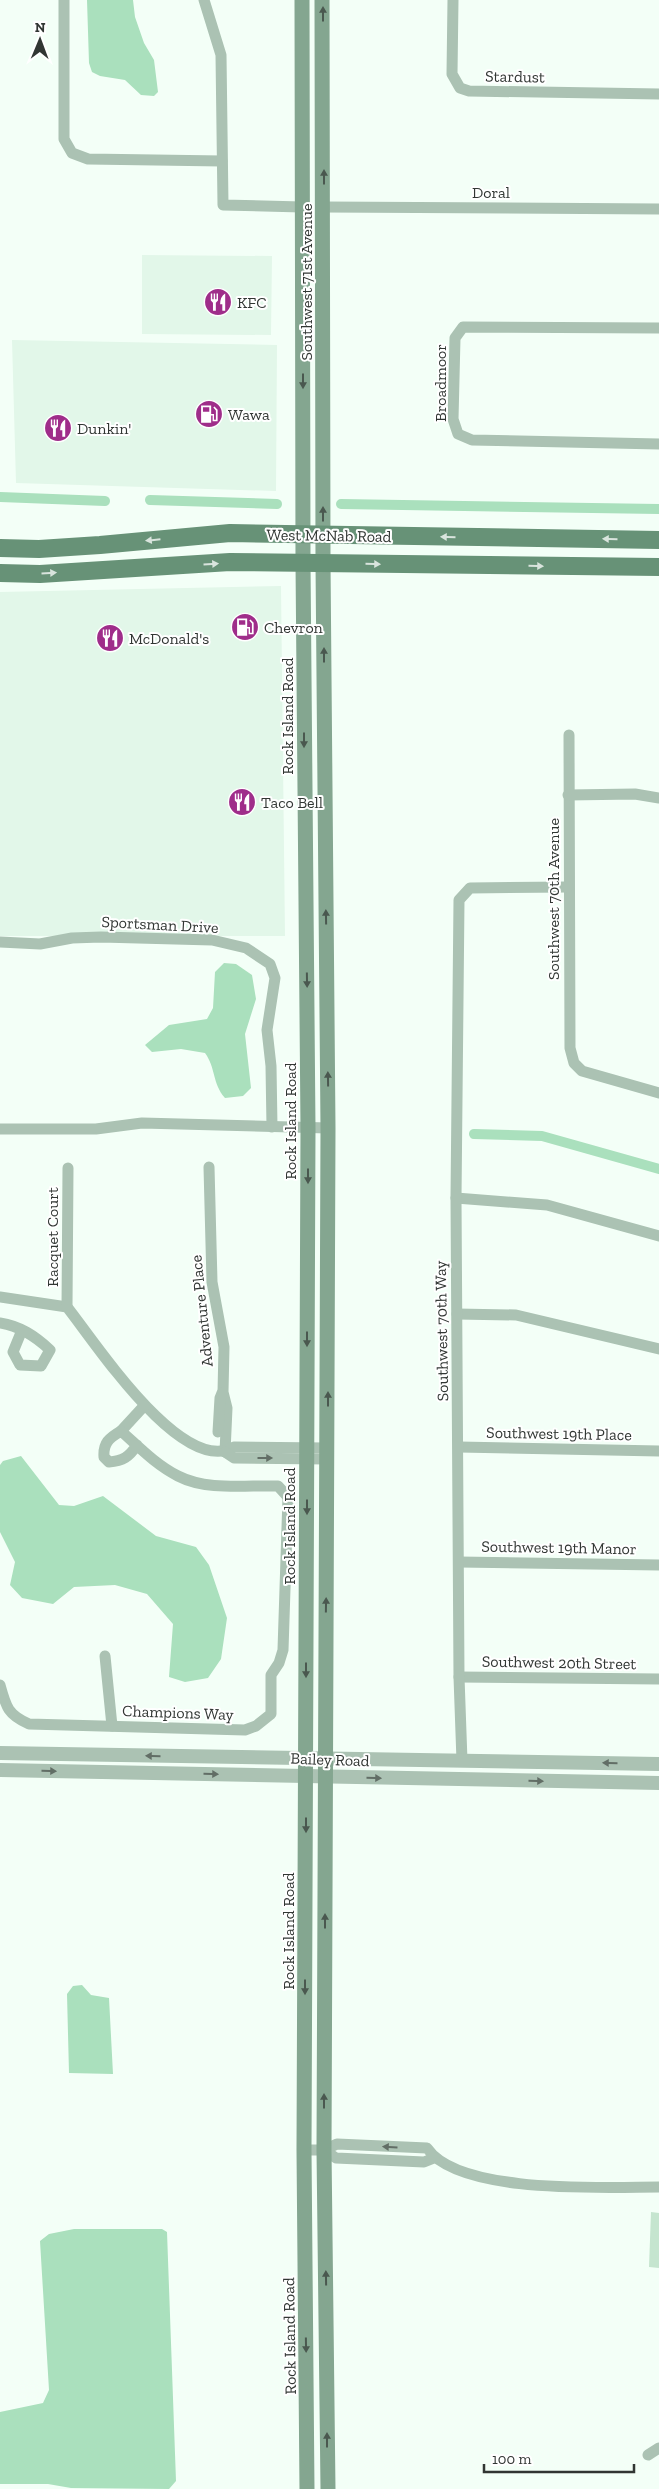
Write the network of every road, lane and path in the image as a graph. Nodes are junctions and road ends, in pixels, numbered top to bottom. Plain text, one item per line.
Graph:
1 (64, 0) edge
2 (204, 0) edge
3 (302, 0) edge
4 (322, 0) edge
5 (453, 0) edge
6 (302, 17) junction
7 (659, 94) edge
8 (222, 161) junction
9 (302, 207) junction
10 (324, 207) junction
11 (659, 209) edge
12 (659, 328) edge
13 (324, 342) junction
14 (659, 444) edge
15 (303, 534) junction
16 (324, 535) junction
17 (659, 540) edge
18 (0, 548) edge
19 (303, 563) junction
20 (323, 563) junction
21 (659, 567) edge
22 (0, 573) edge
23 (569, 734) dead end
24 (568, 795) junction
25 (659, 798) edge
26 (568, 887) junction
27 (0, 942) edge
28 (659, 1093) edge
29 (272, 1127) junction
30 (308, 1128) junction
31 (328, 1128) junction
32 (0, 1129) edge
33 (209, 1167) dead end
34 (68, 1168) dead end
35 (456, 1198) junction
36 (659, 1236) edge
37 (0, 1297) edge
38 (67, 1307) junction
39 (457, 1314) junction
40 (0, 1323) edge
41 (22, 1330) dead end
42 (659, 1349) edge
43 (144, 1406) junction
44 (121, 1431) junction
45 (137, 1446) junction
46 (459, 1447) junction
47 (659, 1451) edge
48 (221, 1452) junction
49 (307, 1453) junction
50 (327, 1453) junction
51 (459, 1562) junction
52 (659, 1565) edge
53 (105, 1656) dead end
54 (458, 1677) junction
55 (659, 1679) edge
56 (0, 1685) edge
57 (112, 1726) junction
58 (0, 1753) edge
59 (306, 1758) junction
60 (325, 1758) junction
61 (462, 1761) junction
62 (659, 1764) edge
63 (0, 1770) edge
64 (306, 1776) junction
65 (325, 1777) junction
66 (659, 1783) edge
67 (304, 2150) junction
68 (324, 2150) junction
69 (659, 2187) edge
70 (659, 2448) edge
71 (648, 2455) dead end
72 (307, 2489) edge
73 (328, 2489) edge

1 - 8 street
2 - 8 street
3 - 6 main road, Southwest 71st Avenue
10 -> 4 main road, Southwest 71st Avenue
5 - 7 street, Stardust
6 - 9 main road, Southwest 71st Avenue
6 - 10 main road
8 - 9 street
9 - 13 main road
9 -> 15 main road, Southwest 71st Avenue
10 - 11 street, Doral
10 - 13 main road, Southwest 71st Avenue
12 - 14 street, Broadmoor
16 -> 13 main road, Southwest 71st Avenue
15 - 16 main road, West McNab Road
15 -> 18 main road, West McNab Road
15 - 19 main road, Southwest 71st Avenue
17 -> 16 main road, West McNab Road
16 - 20 main road, Southwest 71st Avenue
19 - 20 main road, West McNab Road
22 -> 19 main road, West McNab Road
19 -> 30 main road, Rock Island Road
20 -> 21 main road, West McNab Road
31 -> 20 main road
23 - 24 street, Southwest 70th Avenue
24 - 25 street
24 - 26 street, Southwest 70th Avenue
26 - 28 street, Southwest 70th Avenue
26 - 35 street, Southwest 70th Way
27 - 29 street, Sportsman Drive
29 - 30 street
29 - 32 street
30 - 31 street
30 -> 49 main road, Rock Island Road
50 -> 31 main road
33 - 48 street, Adventure Place
34 - 38 street, Racquet Court
35 - 36 street
35 - 39 street, Southwest 70th Way
37 - 38 street
38 - 43 street
39 - 42 street
39 - 46 street, Southwest 70th Way
40 - 41 street
43 - 44 street
43 - 48 street
44 - 45 street, Champions Way
44 - 45 street
45 - 57 street, Champions Way
46 - 47 street, Southwest 19th Place
46 - 51 street, Southwest 70th Way
48 - 49 street
49 - 50 street
49 -> 59 main road, Rock Island Road
60 -> 50 main road
51 - 52 street, Southwest 19th Manor
51 - 54 street, Southwest 70th Way
53 - 57 street, Champions Way
54 - 55 street, Southwest 20th Street
54 - 61 street, Southwest 70th Way
56 - 57 street, Champions Way
59 -> 58 street, Bailey Road
59 - 60 street, Bailey Road
59 - 64 main road, Rock Island Road
60 - 61 street, Bailey Road
60 - 65 main road
62 -> 61 street, Bailey Road
63 -> 64 street, Bailey Road
64 - 65 street, Bailey Road
64 -> 67 main road, Rock Island Road
65 -> 66 street, Bailey Road
68 -> 65 main road
67 - 68 street
67 -> 72 main road, Rock Island Road
68 - 69 street
73 -> 68 main road
70 - 71 street

